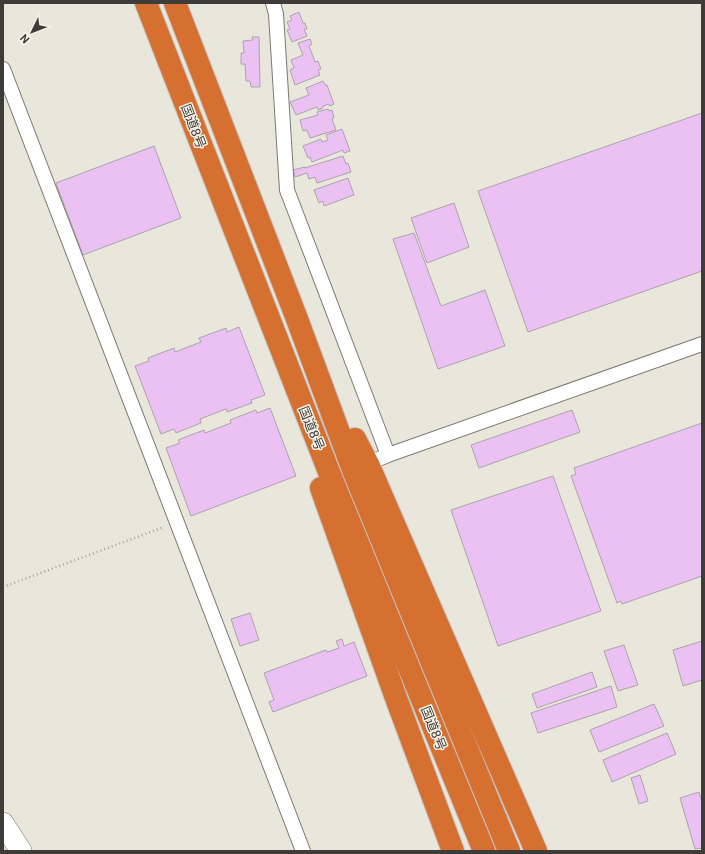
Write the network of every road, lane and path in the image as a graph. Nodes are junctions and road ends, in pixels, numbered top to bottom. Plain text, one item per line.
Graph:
1 (146, 3) edge
2 (273, 3) edge
3 (178, 4) edge
4 (3, 69) edge
5 (230, 219) junction
6 (702, 344) edge
7 (388, 455) junction
8 (360, 467) junction
9 (176, 523) junction
10 (3, 587) edge
11 (303, 851) edge
12 (453, 851) edge
13 (484, 851) edge
14 (509, 851) edge
15 (536, 851) edge

1 - 5 highway, 国道8号
2 - 7 street
3 - 8 highway, 国道8号
4 - 9 street
5 - 12 highway
5 - 13 highway, 国道8号
6 - 7 street
7 - 8 street
8 - 14 highway, 国道8号
8 - 15 highway
9 - 10 path
9 - 11 street

